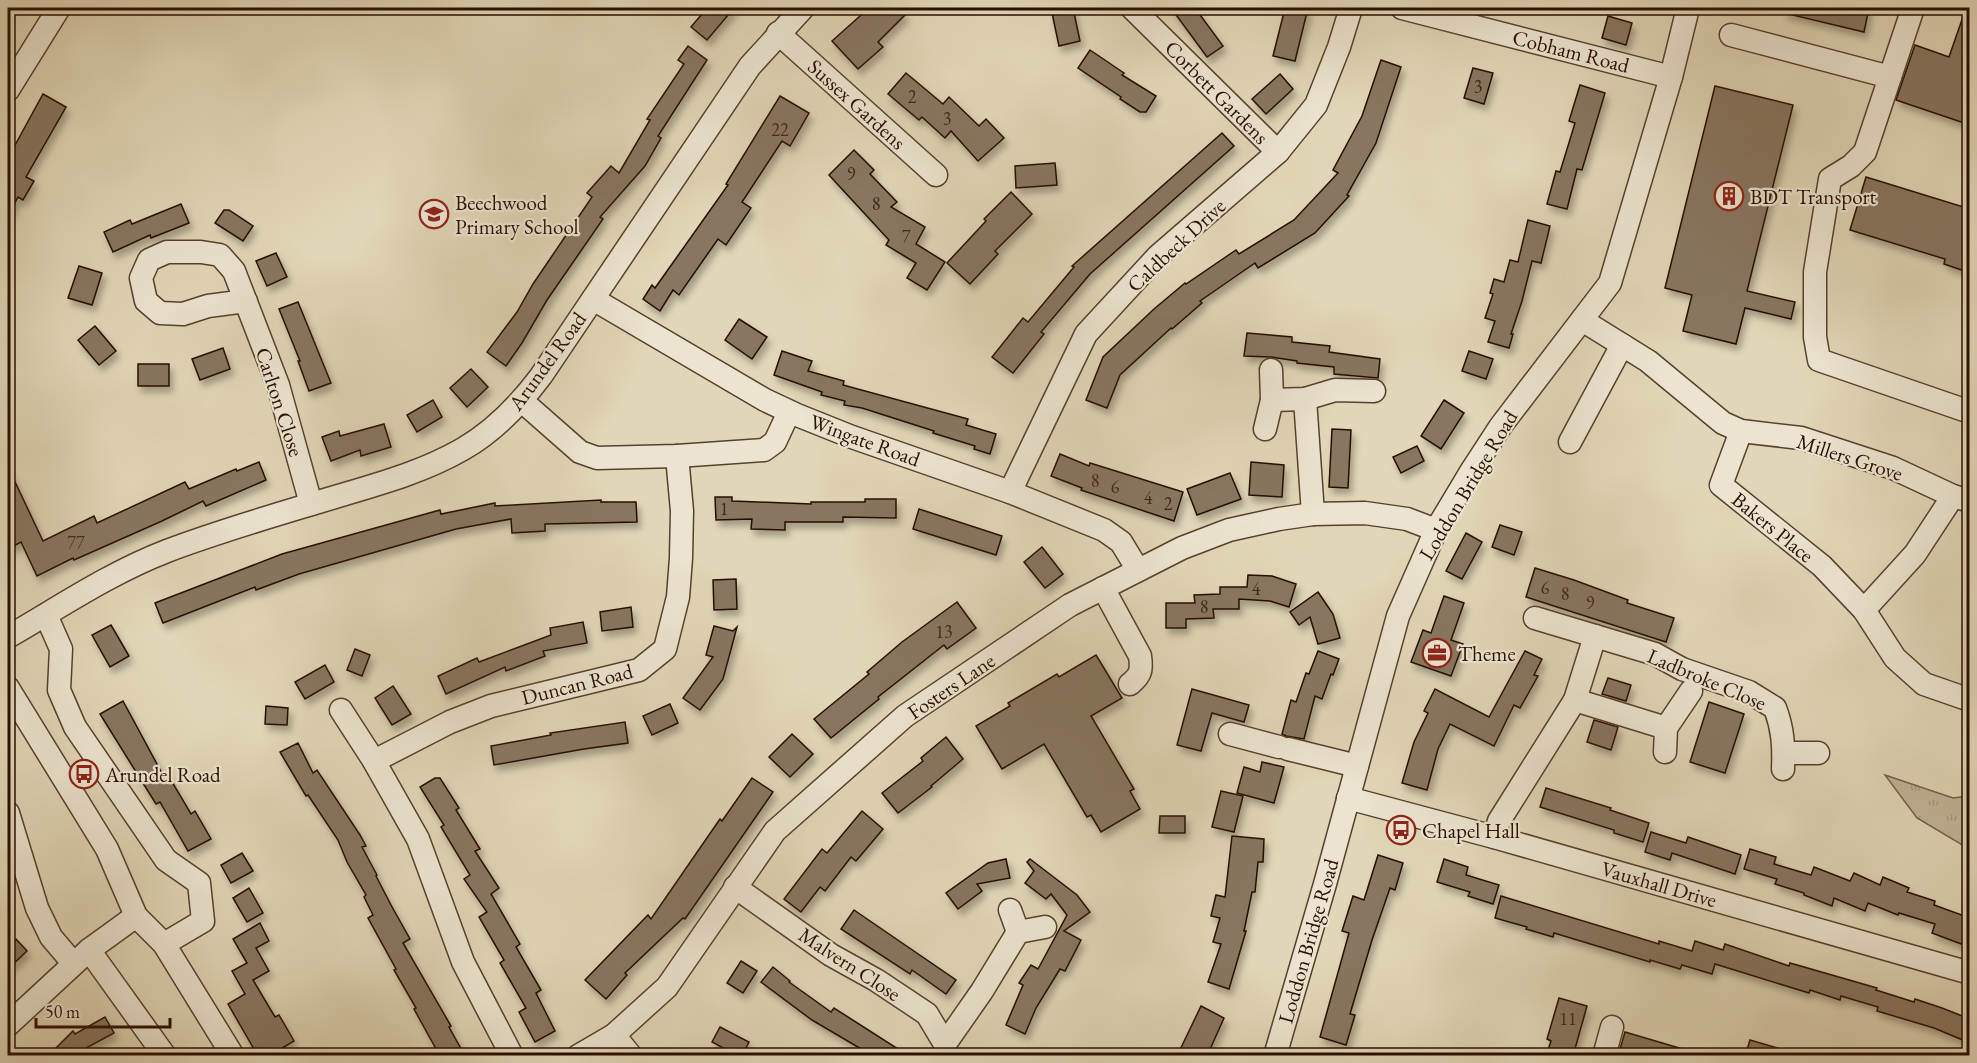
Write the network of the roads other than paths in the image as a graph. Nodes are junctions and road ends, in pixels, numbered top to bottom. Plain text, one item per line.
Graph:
1 (58, 8) edge
2 (803, 8) edge
3 (1132, 8) edge
4 (1351, 8) edge
5 (1402, 8) edge
6 (1688, 8) edge
7 (1913, 8) edge
8 (778, 33) junction
9 (1731, 35) dead end
10 (1671, 77) junction
11 (1890, 77) junction
12 (8, 90) edge
13 (1278, 152) junction
14 (936, 175) dead end
15 (593, 299) junction
16 (246, 301) dead end
17 (1582, 320) junction
18 (1622, 345) junction
19 (1271, 370) dead end
20 (1374, 391) dead end
21 (1305, 399) junction
22 (1272, 400) junction
23 (522, 401) junction
24 (789, 412) junction
25 (1970, 412) edge
26 (1265, 429) dead end
27 (1741, 431) junction
28 (1569, 442) dead end
29 (677, 456) junction
30 (1010, 492) junction
31 (1961, 499) edge
32 (311, 504) junction
33 (1313, 514) junction
34 (1436, 530) junction
35 (1138, 570) junction
36 (1103, 588) junction
37 (1864, 610) junction
38 (46, 615) junction
39 (1535, 618) dead end
40 (1595, 636) junction
41 (8, 637) edge
42 (1130, 684) dead end
43 (8, 688) edge
44 (1690, 691) dead end
45 (1575, 700) junction
46 (1970, 700) edge
47 (341, 710) dead end
48 (1666, 728) junction
49 (1230, 734) dead end
50 (1665, 752) dead end
51 (1818, 753) dead end
52 (374, 761) junction
53 (1357, 766) junction
54 (1348, 798) junction
55 (8, 813) edge
56 (1494, 837) junction
57 (735, 887) junction
58 (1010, 910) dead end
59 (136, 916) junction
60 (1045, 927) dead end
61 (1018, 932) junction
62 (164, 944) junction
63 (81, 956) junction
64 (1970, 973) edge
65 (8, 1025) edge
66 (1612, 1027) dead end
67 (614, 1035) junction
68 (945, 1050) edge
69 (1275, 1055) edge
70 (165, 1056) edge
71 (233, 1056) edge
72 (512, 1056) edge
73 (578, 1056) edge
74 (631, 1056) edge
75 (1604, 1056) edge

1 - 12 street
2 - 8 street, Arundel Road
3 - 13 street, Corbett Gardens
4 - 13 street, Caldbeck Drive
5 - 10 street, Cobham Road
6 - 10 street, Loddon Bridge Road
7 - 11 street
8 - 14 street, Sussex Gardens
8 - 15 street, Arundel Road
9 - 11 street
10 - 17 street, Loddon Bridge Road
11 - 25 street
13 - 30 street, Caldbeck Drive
15 - 23 street, Arundel Road
15 - 24 street, Wingate Road
16 - 32 street, Carlton Close
17 - 18 street, Millers Grove
17 - 34 street, Loddon Bridge Road
18 - 27 street, Millers Grove
18 - 28 street
19 - 22 street
20 - 21 street
21 - 22 street
21 - 33 street
22 - 26 street
23 - 29 street
23 - 32 street, Arundel Road
24 - 29 street
24 - 30 street, Wingate Road
27 - 31 street, Millers Grove
27 - 37 street, Bakers Place
29 - 52 street, Duncan Road
30 - 35 street, Wingate Road
31 - 37 street
32 - 38 street, Arundel Road
33 - 34 street, Fosters Lane
33 - 35 street, Fosters Lane
34 - 53 street, Loddon Bridge Road
35 - 36 street, Fosters Lane
36 - 42 street
36 - 57 street, Fosters Lane
37 - 46 street, Bakers Place
38 - 41 street, Arundel Road
38 - 62 street
39 - 40 street, Ladbroke Close
40 - 45 street
40 - 51 street, Ladbroke Close
43 - 59 street
44 - 48 street, Ladbroke Close
45 - 48 street
45 - 56 street
47 - 52 street
48 - 50 street
49 - 53 street
52 - 72 street
53 - 54 street, Loddon Bridge Road
54 - 56 street, Vauxhall Drive
54 - 69 street, Loddon Bridge Road
55 - 63 street
56 - 64 street, Vauxhall Drive
57 - 67 street, Fosters Lane
57 - 68 street, Malvern Close
58 - 61 street
59 - 62 street
59 - 63 street
60 - 61 street
61 - 68 street
62 - 71 street
63 - 65 street
63 - 70 street
66 - 75 street
67 - 73 street, Fosters Lane
67 - 74 street

